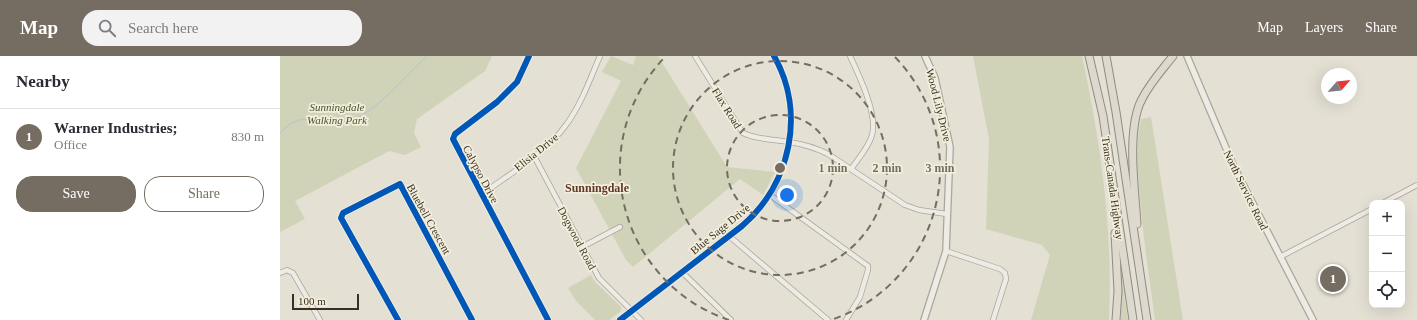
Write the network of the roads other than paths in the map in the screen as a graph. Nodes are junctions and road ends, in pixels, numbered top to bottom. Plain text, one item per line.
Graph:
1 (529, 56) edge
2 (600, 56) edge
3 (695, 56) edge
4 (774, 56) edge
5 (850, 56) edge
6 (925, 56) edge
7 (1089, 56) edge
8 (1106, 56) edge
9 (1173, 56) edge
10 (1187, 56) edge
11 (790, 142) junction
12 (534, 156) junction
13 (851, 169) junction
14 (1417, 185) edge
15 (1113, 191) junction
16 (481, 195) junction
17 (770, 195) junction
18 (1389, 200) edge
19 (1369, 211) edge
20 (947, 214) junction
21 (620, 227) dead end
22 (729, 236) junction
23 (582, 247) junction
24 (946, 251) junction
25 (1280, 257) junction
26 (1139, 265) junction
27 (682, 272) junction
28 (280, 273) edge
29 (632, 311) junction
30 (320, 320) edge
31 (398, 320) edge
32 (472, 320) edge
33 (548, 320) edge
34 (620, 320) edge
35 (641, 320) edge
36 (731, 320) edge
37 (828, 320) edge
38 (846, 320) edge
39 (924, 320) edge
40 (993, 320) edge
41 (1116, 320) edge
42 (1133, 320) edge
43 (1147, 320) edge
44 (1313, 320) edge

1 - 16 street, Calypso Drive
2 - 12 street, Elisia Drive
3 - 11 street, Flax Road
4 - 11 street, Blue Sage Drive
5 - 13 street
6 - 20 street, Wood Lily Drive
7 - 15 highway, Trans-Canada Highway
8 - 26 highway, Trans-Canada Highway
9 - 26 highway
10 - 25 street, North Service Road
11 - 13 street, Flax Road
11 - 17 street, Blue Sage Drive
12 - 16 street, Elisia Drive
12 - 23 street, Dogwood Road
13 - 20 street, Flax Road
14 - 18 street
15 - 41 highway
15 - 42 highway, Trans-Canada Highway
16 - 33 street, Calypso Drive
17 - 22 street, Blue Sage Drive
17 - 38 street
19 - 25 street
20 - 24 street, Wood Lily Drive
21 - 23 street
22 - 27 street, Blue Sage Drive
22 - 37 street
23 - 29 street, Dogwood Road
24 - 39 street, Wood Lily Drive
24 - 40 street
25 - 44 street, North Service Road
26 - 43 highway, Trans-Canada Highway
27 - 29 street, Blue Sage Drive
27 - 36 street
28 - 30 street
29 - 34 street, Blue Sage Drive
29 - 35 street, Dogwood Road
31 - 32 street, Bluebell Crescent

